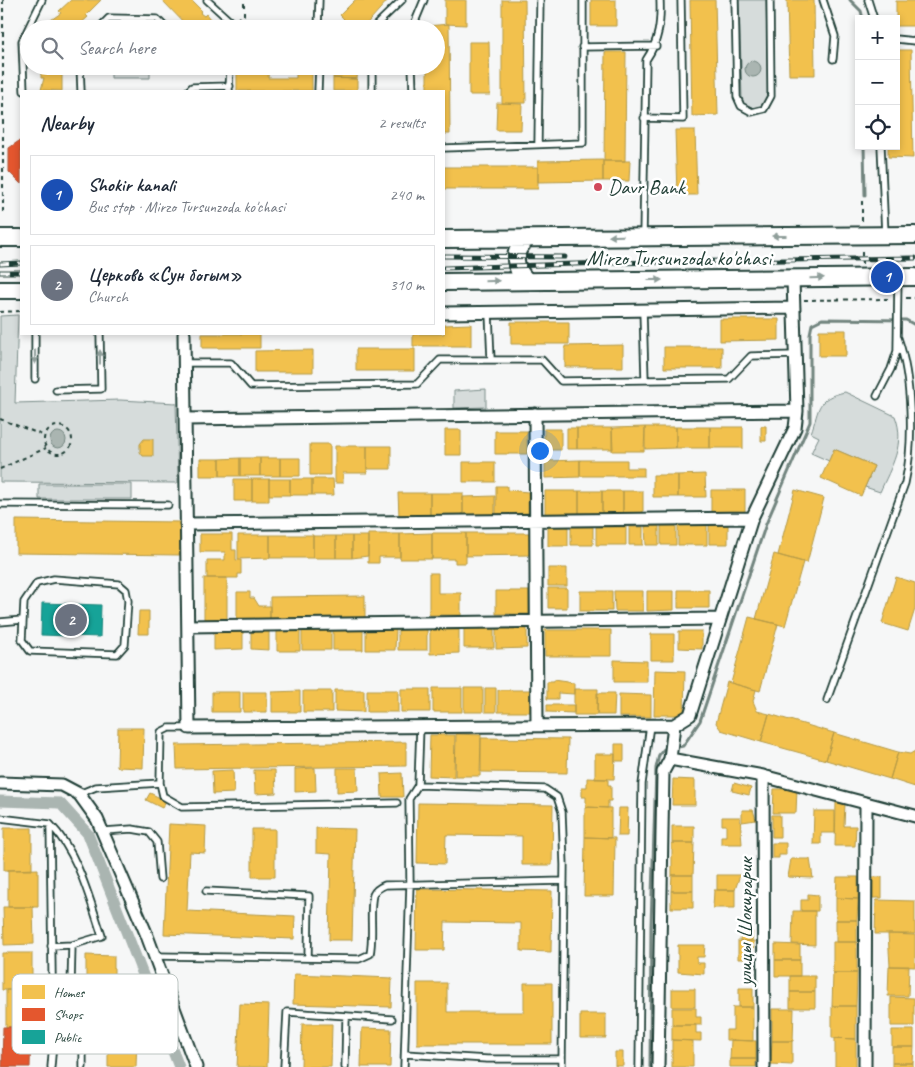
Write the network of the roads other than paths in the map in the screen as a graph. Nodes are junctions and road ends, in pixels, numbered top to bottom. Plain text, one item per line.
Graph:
1 (42, 0) edge
2 (207, 0) edge
3 (319, 0) edge
4 (402, 0) edge
5 (424, 0) edge
6 (540, 0) edge
7 (583, 0) edge
8 (660, 0) edge
9 (681, 0) edge
10 (735, 0) edge
11 (770, 0) edge
12 (823, 0) edge
13 (868, 0) edge
14 (873, 15) edge
15 (32, 20) edge
16 (107, 20) edge
17 (158, 20) edge
18 (225, 20) edge
19 (318, 20) edge
20 (381, 20) edge
21 (416, 20) edge
22 (900, 39) edge
23 (915, 40) edge
24 (656, 46) junction
25 (582, 47) junction
26 (833, 58) dead end
27 (23, 75) edge
28 (80, 75) edge
29 (230, 75) edge
30 (319, 75) edge
31 (372, 75) edge
32 (412, 75) edge
33 (230, 88) edge
34 (24, 90) edge
35 (81, 90) edge
36 (189, 90) edge
37 (318, 90) edge
38 (372, 90) edge
39 (412, 90) edge
40 (644, 118) junction
41 (538, 144) junction
42 (445, 148) edge
43 (881, 150) edge
44 (884, 235) junction
45 (915, 235) edge
46 (643, 236) junction
47 (0, 238) edge
48 (20, 238) edge
49 (528, 238) junction
50 (445, 239) edge
51 (898, 277) junction
52 (915, 277) edge
53 (793, 279) junction
54 (526, 281) junction
55 (445, 282) edge
56 (794, 308) junction
57 (643, 311) junction
58 (445, 313) edge
59 (489, 313) junction
60 (35, 335) edge
61 (100, 335) edge
62 (184, 335) edge
63 (898, 338) junction
64 (796, 355) junction
65 (491, 360) junction
66 (184, 363) junction
67 (36, 379) dead end
68 (645, 380) junction
69 (56, 390) dead end
70 (878, 396) dead end
71 (797, 411) junction
72 (535, 414) junction
73 (185, 420) junction
74 (0, 504) edge
75 (168, 505) dead end
76 (752, 518) junction
77 (536, 521) junction
78 (186, 524) junction
79 (720, 619) junction
80 (22, 620) junction
81 (536, 620) junction
82 (0, 622) edge
83 (188, 626) junction
84 (827, 700) dead end
85 (537, 724) junction
86 (420, 725) junction
87 (650, 725) junction
88 (674, 725) junction
89 (189, 728) junction
90 (671, 757) junction
91 (763, 776) junction
92 (0, 783) edge
93 (160, 783) junction
94 (418, 785) junction
95 (80, 794) junction
96 (397, 804) dead end
97 (866, 804) junction
98 (915, 816) edge
99 (0, 818) edge
100 (50, 824) junction
101 (104, 831) junction
102 (160, 879) dead end
103 (564, 881) junction
104 (410, 884) junction
105 (206, 891) dead end
106 (72, 945) junction
107 (51, 946) junction
108 (154, 956) junction
109 (308, 958) junction
110 (52, 974) edge
111 (71, 974) edge
112 (161, 974) edge
113 (346, 1017) junction
114 (392, 1018) dead end
115 (178, 1019) edge
116 (52, 1054) edge
117 (83, 1054) edge
118 (405, 1054) junction
119 (562, 1059) junction
120 (51, 1067) edge
121 (83, 1067) edge
122 (196, 1067) edge
123 (284, 1067) edge
124 (345, 1067) edge
125 (404, 1067) edge
126 (562, 1067) edge
127 (639, 1067) edge
128 (658, 1067) edge
129 (764, 1067) edge
130 (865, 1067) edge

1 - 15 lane
2 - 18 lane
3 - 19 lane
4 - 20 lane
5 - 21 lane
6 - 41 lane
7 - 25 lane
8 - 24 lane
9 - 40 lane
10 - 11 lane
12 - 26 lane
13 - 14 lane
16 - 17 lane
22 - 23 lane
24 - 25 lane
24 - 40 lane
25 - 41 lane
27 - 34 lane
28 - 35 lane
29 - 33 lane
30 - 37 lane
31 - 38 lane
32 - 39 lane
33 - 36 lane
40 - 46 lane
41 - 42 lane
43 - 44 lane
44 - 45 main road, Mirzo Tursunzoda ko'chasi
44 -> 46 main road, Mirzo Tursunzoda ko'chasi
46 -> 49 main road, Mirzo Tursunzoda ko'chasi
47 - 48 main road
49 - 50 main road, Mirzo Tursunzoda ko'chasi
49 - 54 main road
51 - 52 main road, Mirzo Tursunzoda ko'chasi
53 -> 51 main road, Mirzo Tursunzoda ko'chasi
51 - 63 lane
54 -> 53 main road, Mirzo Tursunzoda ko'chasi
53 - 56 street
55 -> 54 main road, Mirzo Tursunzoda ko'chasi
56 - 57 street
56 - 64 street
57 - 59 street
57 - 68 lane
58 - 59 street
59 - 65 lane
60 -> 67 lane
69 -> 61 lane
62 - 66 street
63 - 70 lane
63 - 84 lane
64 - 68 lane
64 - 71 street
65 - 66 lane
65 - 68 lane
66 - 73 street
71 - 72 street
71 - 76 street
72 - 73 street
72 - 77 street
73 - 78 street
74 - 75 lane
76 - 77 street
76 - 79 street
77 - 78 street
77 - 81 street
78 - 83 street
79 - 81 street
79 - 88 street
80 - 80 lane
80 - 82 lane
81 - 83 street
81 - 85 street
83 - 89 street
85 - 86 street
85 - 87 street
86 - 89 street
86 - 94 lane
87 - 88 street
87 - 127 lane
88 - 90 street
89 - 93 lane
90 - 91 street
90 - 128 street
91 - 97 street
91 - 129 street, улицы Шокирарик
92 - 95 street
93 - 95 lane
93 - 96 lane
94 - 103 lane
94 - 104 lane
95 - 101 street
97 - 98 street
97 - 130 street
99 - 100 lane
100 - 106 lane
100 - 107 lane
101 - 102 lane
101 - 108 street
103 - 104 lane
103 - 119 lane
104 - 109 lane
104 - 118 lane
105 - 109 lane
106 - 107 lane
106 - 111 lane
107 - 110 lane
108 - 109 lane
108 - 112 street
113 - 114 lane
113 - 123 lane
113 - 124 lane
115 - 122 street
116 - 120 lane
117 - 121 lane
118 - 119 lane
118 - 125 lane
119 - 126 lane

